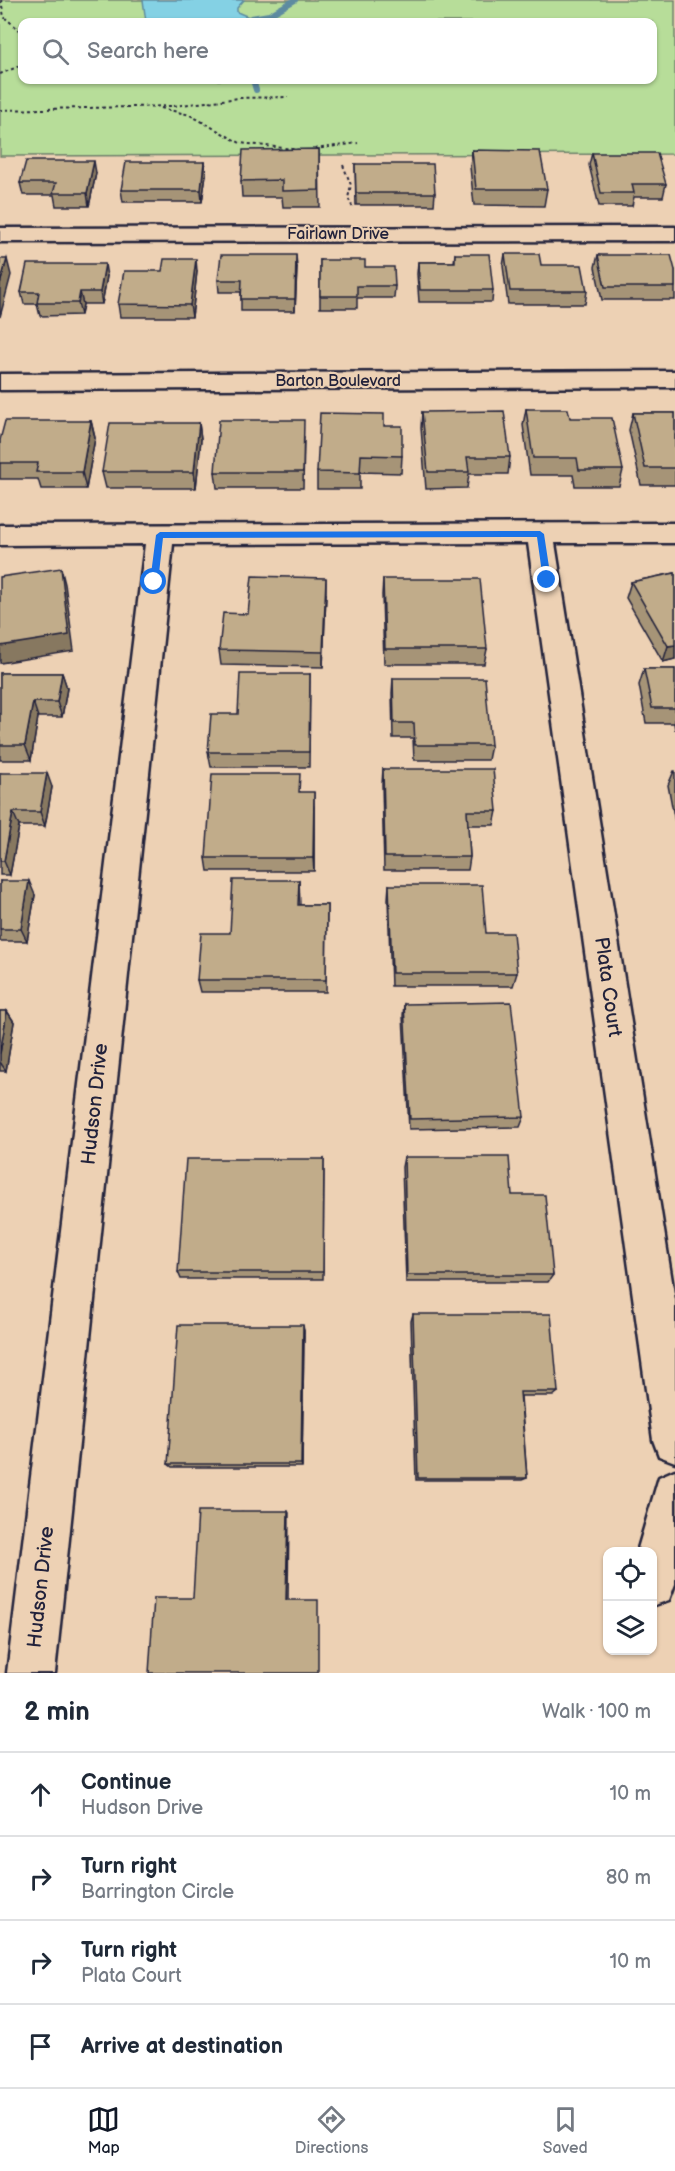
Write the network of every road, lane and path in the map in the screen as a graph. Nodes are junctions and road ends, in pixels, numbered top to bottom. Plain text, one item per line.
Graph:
1 (1, 0) edge
2 (18, 29) edge
3 (18, 67) edge
4 (0, 74) edge
5 (288, 97) dead end
6 (148, 107) junction
7 (0, 110) edge
8 (358, 143) dead end
9 (305, 150) edge
10 (314, 150) edge
11 (343, 165) dead end
12 (357, 210) edge
13 (675, 234) edge
14 (0, 235) edge
15 (675, 379) edge
16 (0, 382) edge
17 (675, 533) edge
18 (540, 534) junction
19 (0, 535) edge
20 (160, 535) junction
21 (675, 1440) edge
22 (675, 1493) edge
23 (657, 1563) edge
24 (31, 1673) edge

1 - 2 path
3 - 4 path
5 - 6 path
6 - 7 path
6 - 9 path
8 - 10 path
11 - 12 path
13 - 14 street, Fairlawn Drive
15 - 16 street, Barton Boulevard
17 - 18 street
18 - 20 street
18 - 21 street, Plata Court
19 - 20 street
20 - 24 street, Hudson Drive
22 - 23 street

